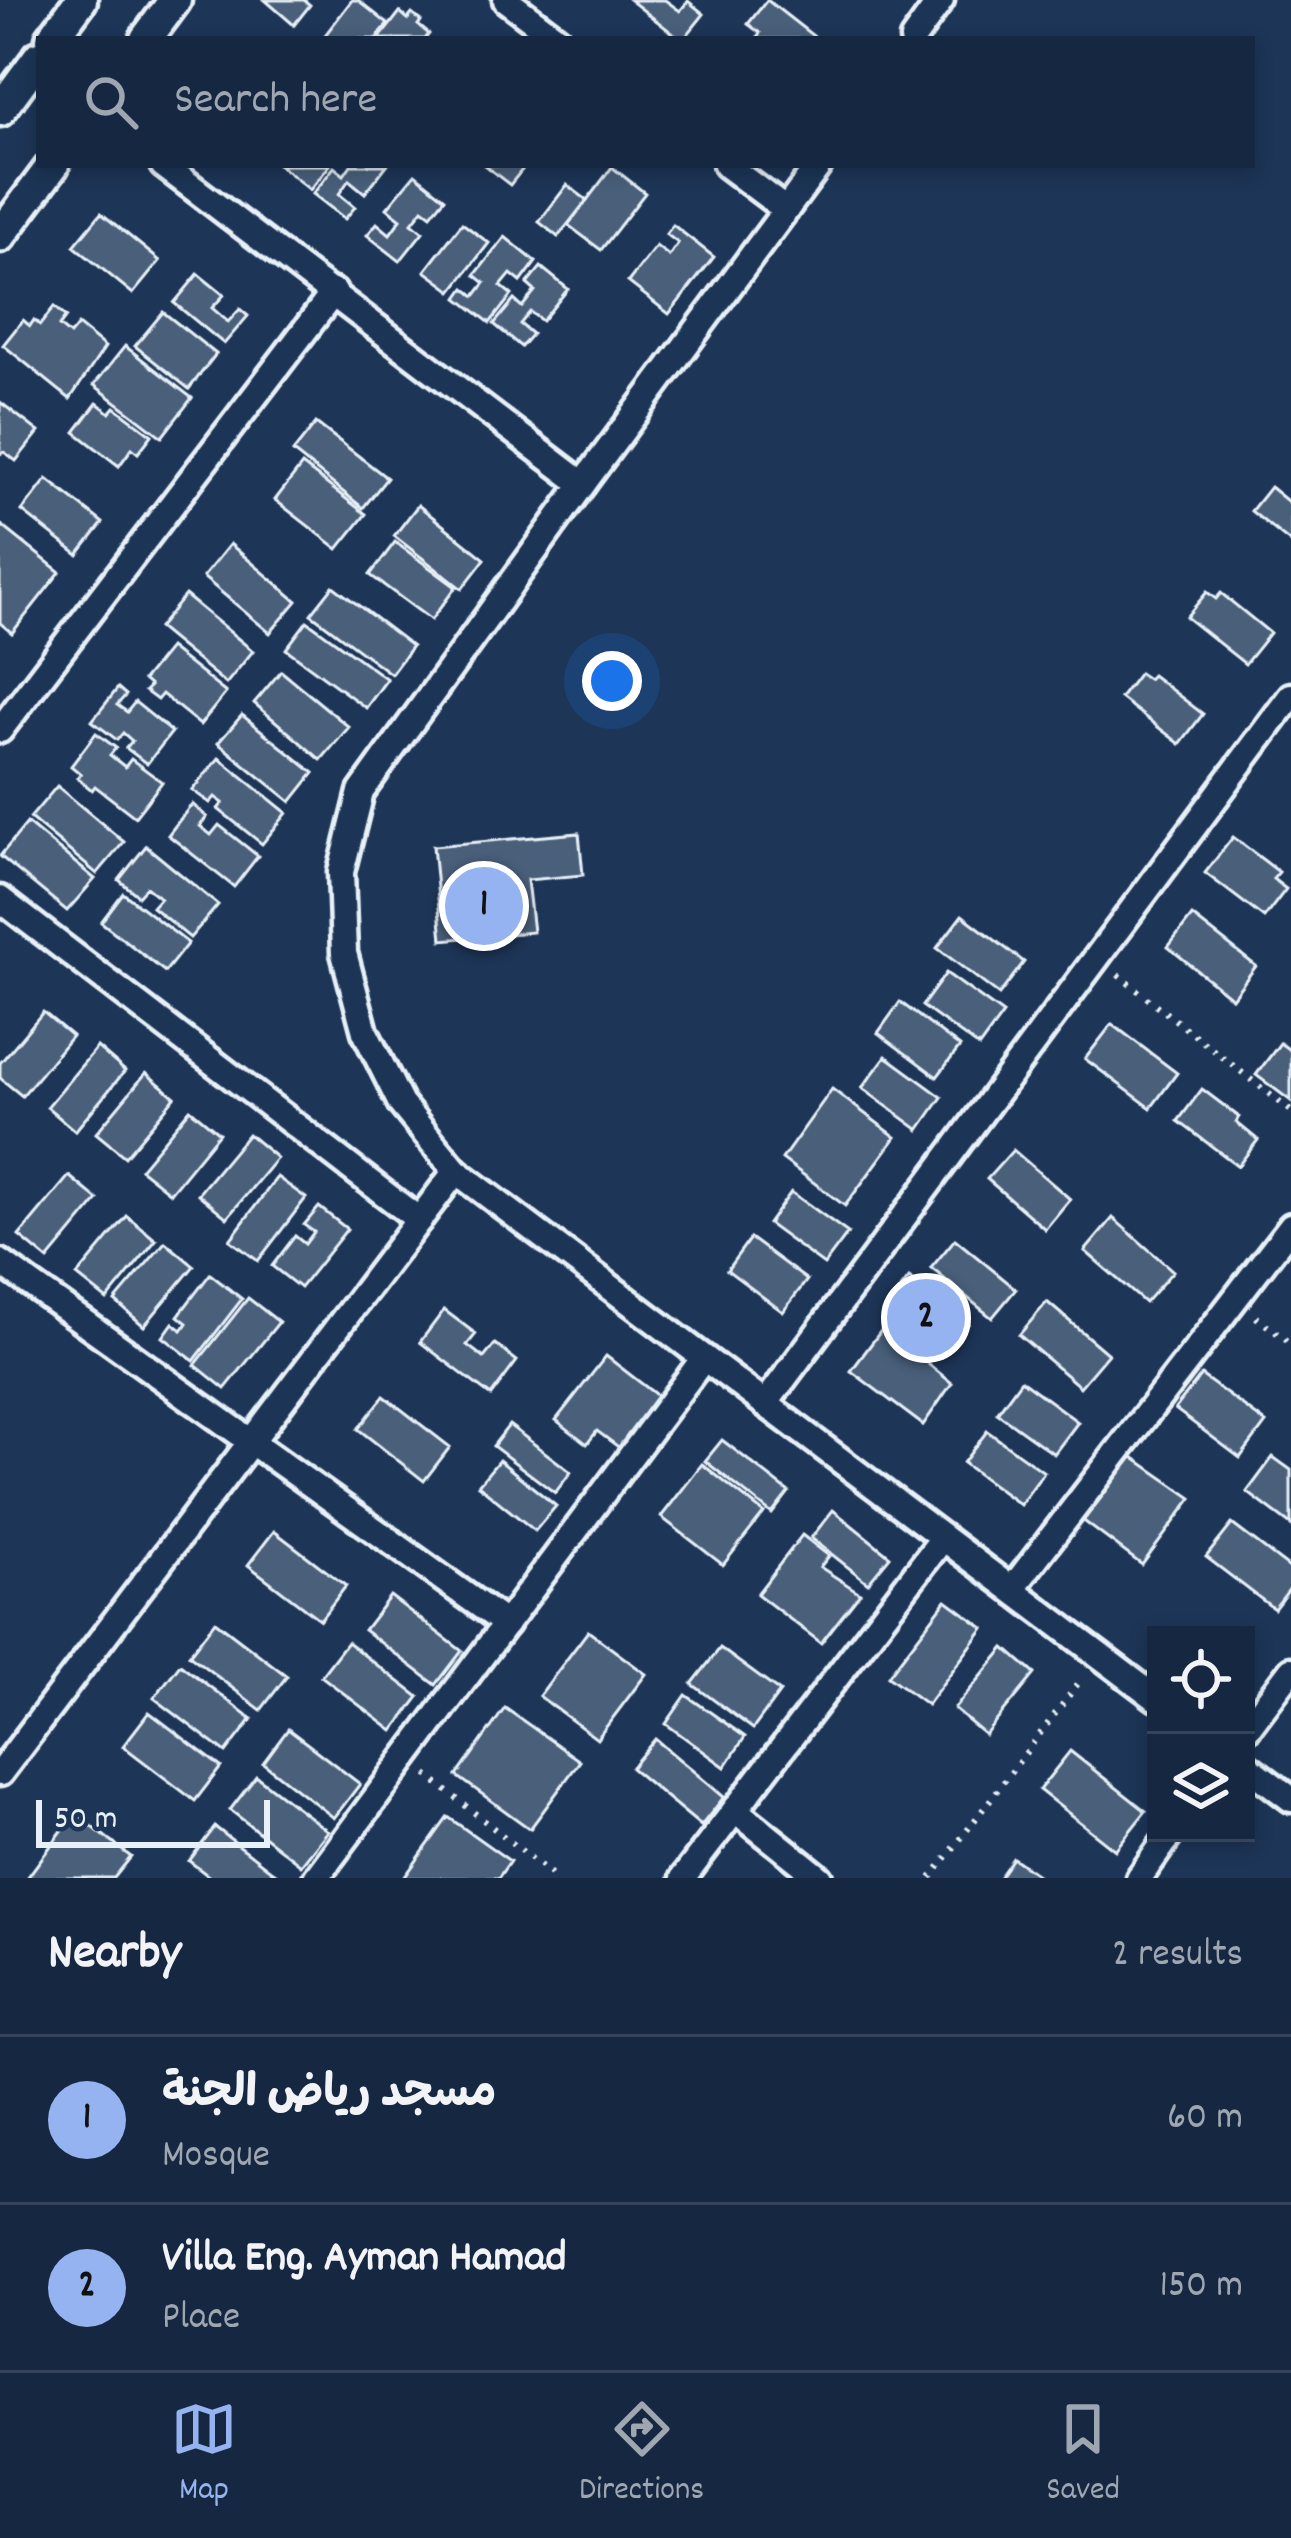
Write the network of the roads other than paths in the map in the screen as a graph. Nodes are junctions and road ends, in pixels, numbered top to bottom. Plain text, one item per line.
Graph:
1 (81, 0) edge
2 (175, 0) edge
3 (941, 0) edge
4 (517, 3) edge
5 (54, 36) edge
6 (148, 36) edge
7 (555, 36) edge
8 (915, 36) edge
9 (36, 61) edge
10 (0, 110) edge
11 (51, 168) edge
12 (167, 168) edge
13 (730, 168) edge
14 (817, 168) edge
15 (786, 210) junction
16 (0, 236) edge
17 (334, 292) junction
18 (583, 484) junction
19 (1291, 696) edge
20 (0, 730) edge
21 (0, 899) edge
22 (456, 1171) junction
23 (419, 1220) junction
24 (1291, 1226) edge
25 (0, 1262) edge
26 (704, 1358) junction
27 (765, 1403) junction
28 (251, 1442) junction
29 (943, 1538) junction
30 (1012, 1589) junction
31 (506, 1624) junction
32 (1291, 1670) edge
33 (1147, 1691) edge
34 (1255, 1718) edge
35 (1255, 1772) edge
36 (0, 1773) edge
37 (1291, 1799) edge
38 (735, 1810) junction
39 (1165, 1842) edge
40 (316, 1878) edge
41 (683, 1878) edge
42 (820, 1878) edge
43 (1139, 1878) edge

1 - 5 street
2 - 6 street
3 - 8 street
4 - 7 street
9 - 10 street
11 - 16 street
12 - 17 street
13 - 15 street
14 - 15 street
15 - 18 street
17 - 18 street
17 - 20 street
18 - 22 street
19 - 27 street
21 - 23 street
22 - 23 street
22 - 26 street
23 - 28 street
24 - 30 street
25 - 28 street
26 - 27 street
26 - 31 street
27 - 29 street
28 - 31 street
28 - 36 street
29 - 30 street
29 - 38 street
30 - 33 street
31 - 40 street
32 - 34 street
35 - 37 street
38 - 41 street
38 - 42 street
39 - 43 street

